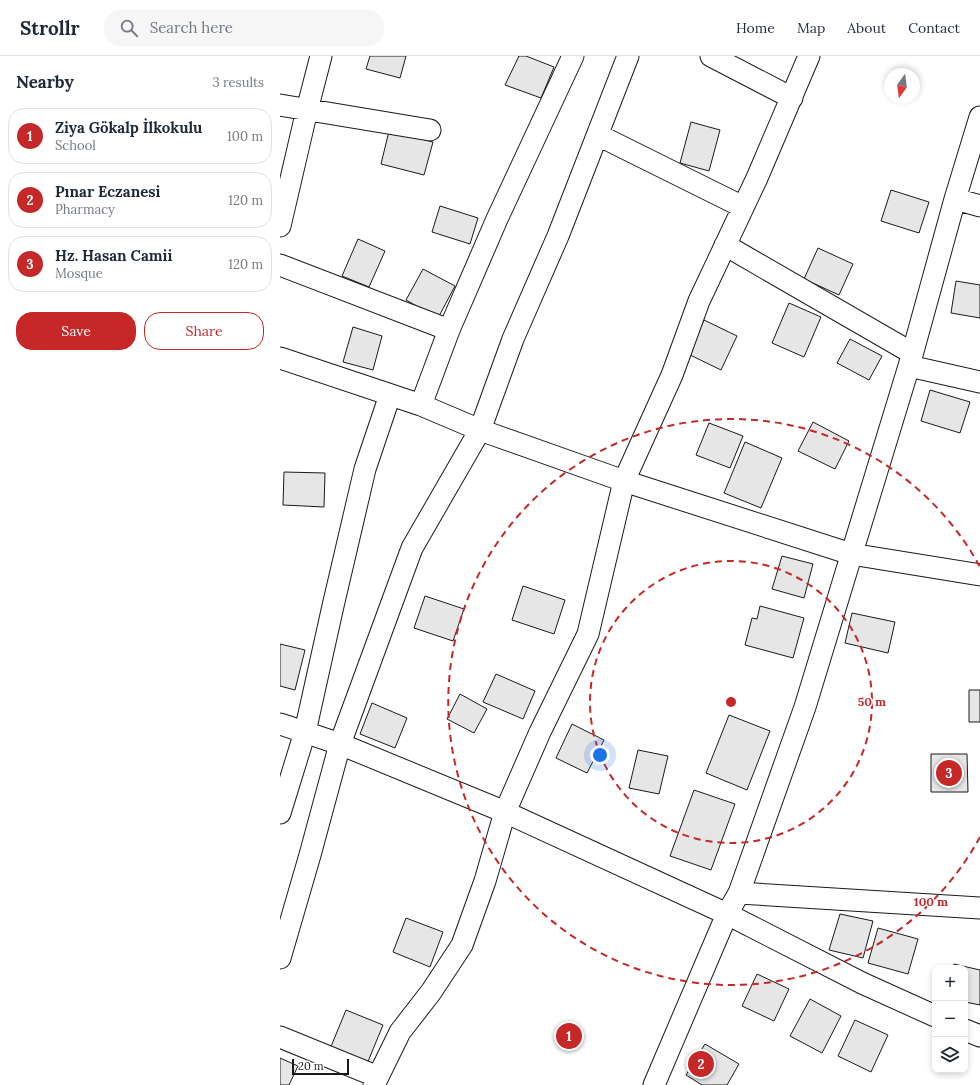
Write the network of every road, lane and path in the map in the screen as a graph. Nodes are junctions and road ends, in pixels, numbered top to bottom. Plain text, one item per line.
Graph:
1 (321, 56) edge
2 (573, 56) edge
3 (628, 56) edge
4 (711, 56) edge
5 (809, 56) edge
6 (792, 98) junction
7 (280, 105) edge
8 (307, 110) junction
9 (980, 117) edge
10 (430, 130) dead end
11 (598, 135) junction
12 (955, 199) junction
13 (980, 206) edge
14 (744, 207) junction
15 (280, 226) edge
16 (725, 245) junction
17 (280, 266) edge
18 (449, 330) junction
19 (280, 358) edge
20 (910, 359) junction
21 (980, 382) edge
22 (390, 395) junction
23 (421, 405) junction
24 (480, 430) junction
25 (624, 480) junction
26 (851, 554) junction
27 (980, 575) edge
28 (280, 724) edge
29 (305, 732) junction
30 (340, 744) junction
31 (505, 812) junction
32 (280, 813) edge
33 (739, 893) junction
34 (980, 908) edge
35 (727, 914) junction
36 (280, 958) edge
37 (932, 1015) edge
38 (968, 1031) edge
39 (980, 1036) edge
40 (280, 1037) edge
41 (376, 1081) edge
42 (657, 1083) edge

1 - 8 street
2 - 18 street
3 - 11 street
4 - 6 street
5 - 6 street
6 - 14 street
7 - 8 street
8 - 10 street
8 - 15 street
9 - 12 street
11 - 14 street
11 - 24 street
12 - 13 street
12 - 20 street
14 - 16 street
16 - 20 street
16 - 25 street
17 - 18 street
18 - 23 street
19 - 22 street
20 - 21 street
20 - 26 street
22 - 23 street
22 - 29 street
23 - 24 street
24 - 25 street
24 - 30 street
25 - 26 street
25 - 31 street
26 - 27 street
26 - 33 street
28 - 29 street
29 - 30 street
29 - 32 street
30 - 31 street
30 - 36 street
31 - 35 street
31 - 41 street
33 - 34 street
33 - 35 street
35 - 37 street
35 - 42 street
38 - 39 street
40 - 41 street

